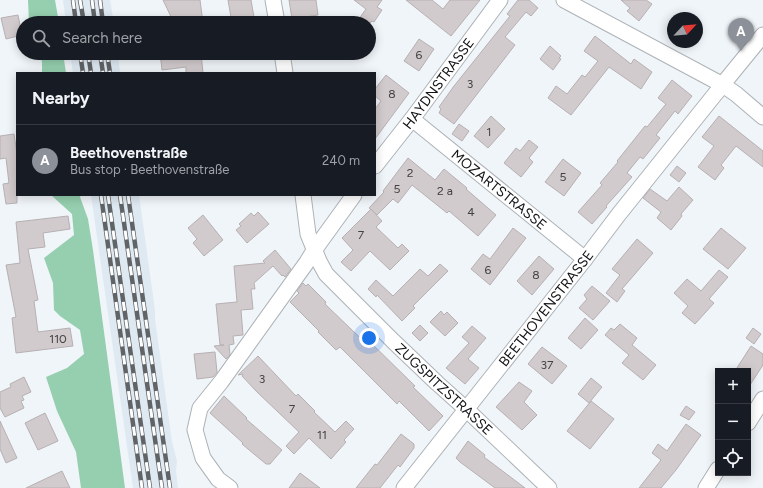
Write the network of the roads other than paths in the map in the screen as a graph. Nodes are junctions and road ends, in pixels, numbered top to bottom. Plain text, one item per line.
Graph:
1 (273, 0) edge
2 (500, 0) edge
3 (564, 0) edge
4 (276, 16) edge
5 (763, 35) edge
6 (283, 60) edge
7 (284, 72) edge
8 (723, 85) junction
9 (763, 117) edge
10 (412, 119) junction
11 (376, 165) edge
12 (303, 196) edge
13 (353, 196) edge
14 (315, 249) junction
15 (585, 259) junction
16 (763, 399) edge
17 (466, 409) junction
18 (751, 418) edge
19 (715, 474) edge
20 (230, 488) edge
21 (404, 488) edge
22 (549, 488) edge
23 (706, 488) edge

1 - 4 street
2 - 10 street, HAYDNSTRASSE
3 - 8 street
5 - 8 street, BEETHOVENSTRASSE
6 - 7 street
8 - 9 street
8 - 15 street, BEETHOVENSTRASSE
10 - 11 street, HAYDNSTRASSE
10 - 15 street, MOZARTSTRASSE
12 - 14 street, ZUGSPITZSTRASSE
13 - 14 street
14 - 17 street, ZUGSPITZSTRASSE
14 - 20 street
15 - 17 street, BEETHOVENSTRASSE
16 - 18 street
17 - 21 street, BEETHOVENSTRASSE
17 - 22 street, ZUGSPITZSTRASSE
19 - 23 street

